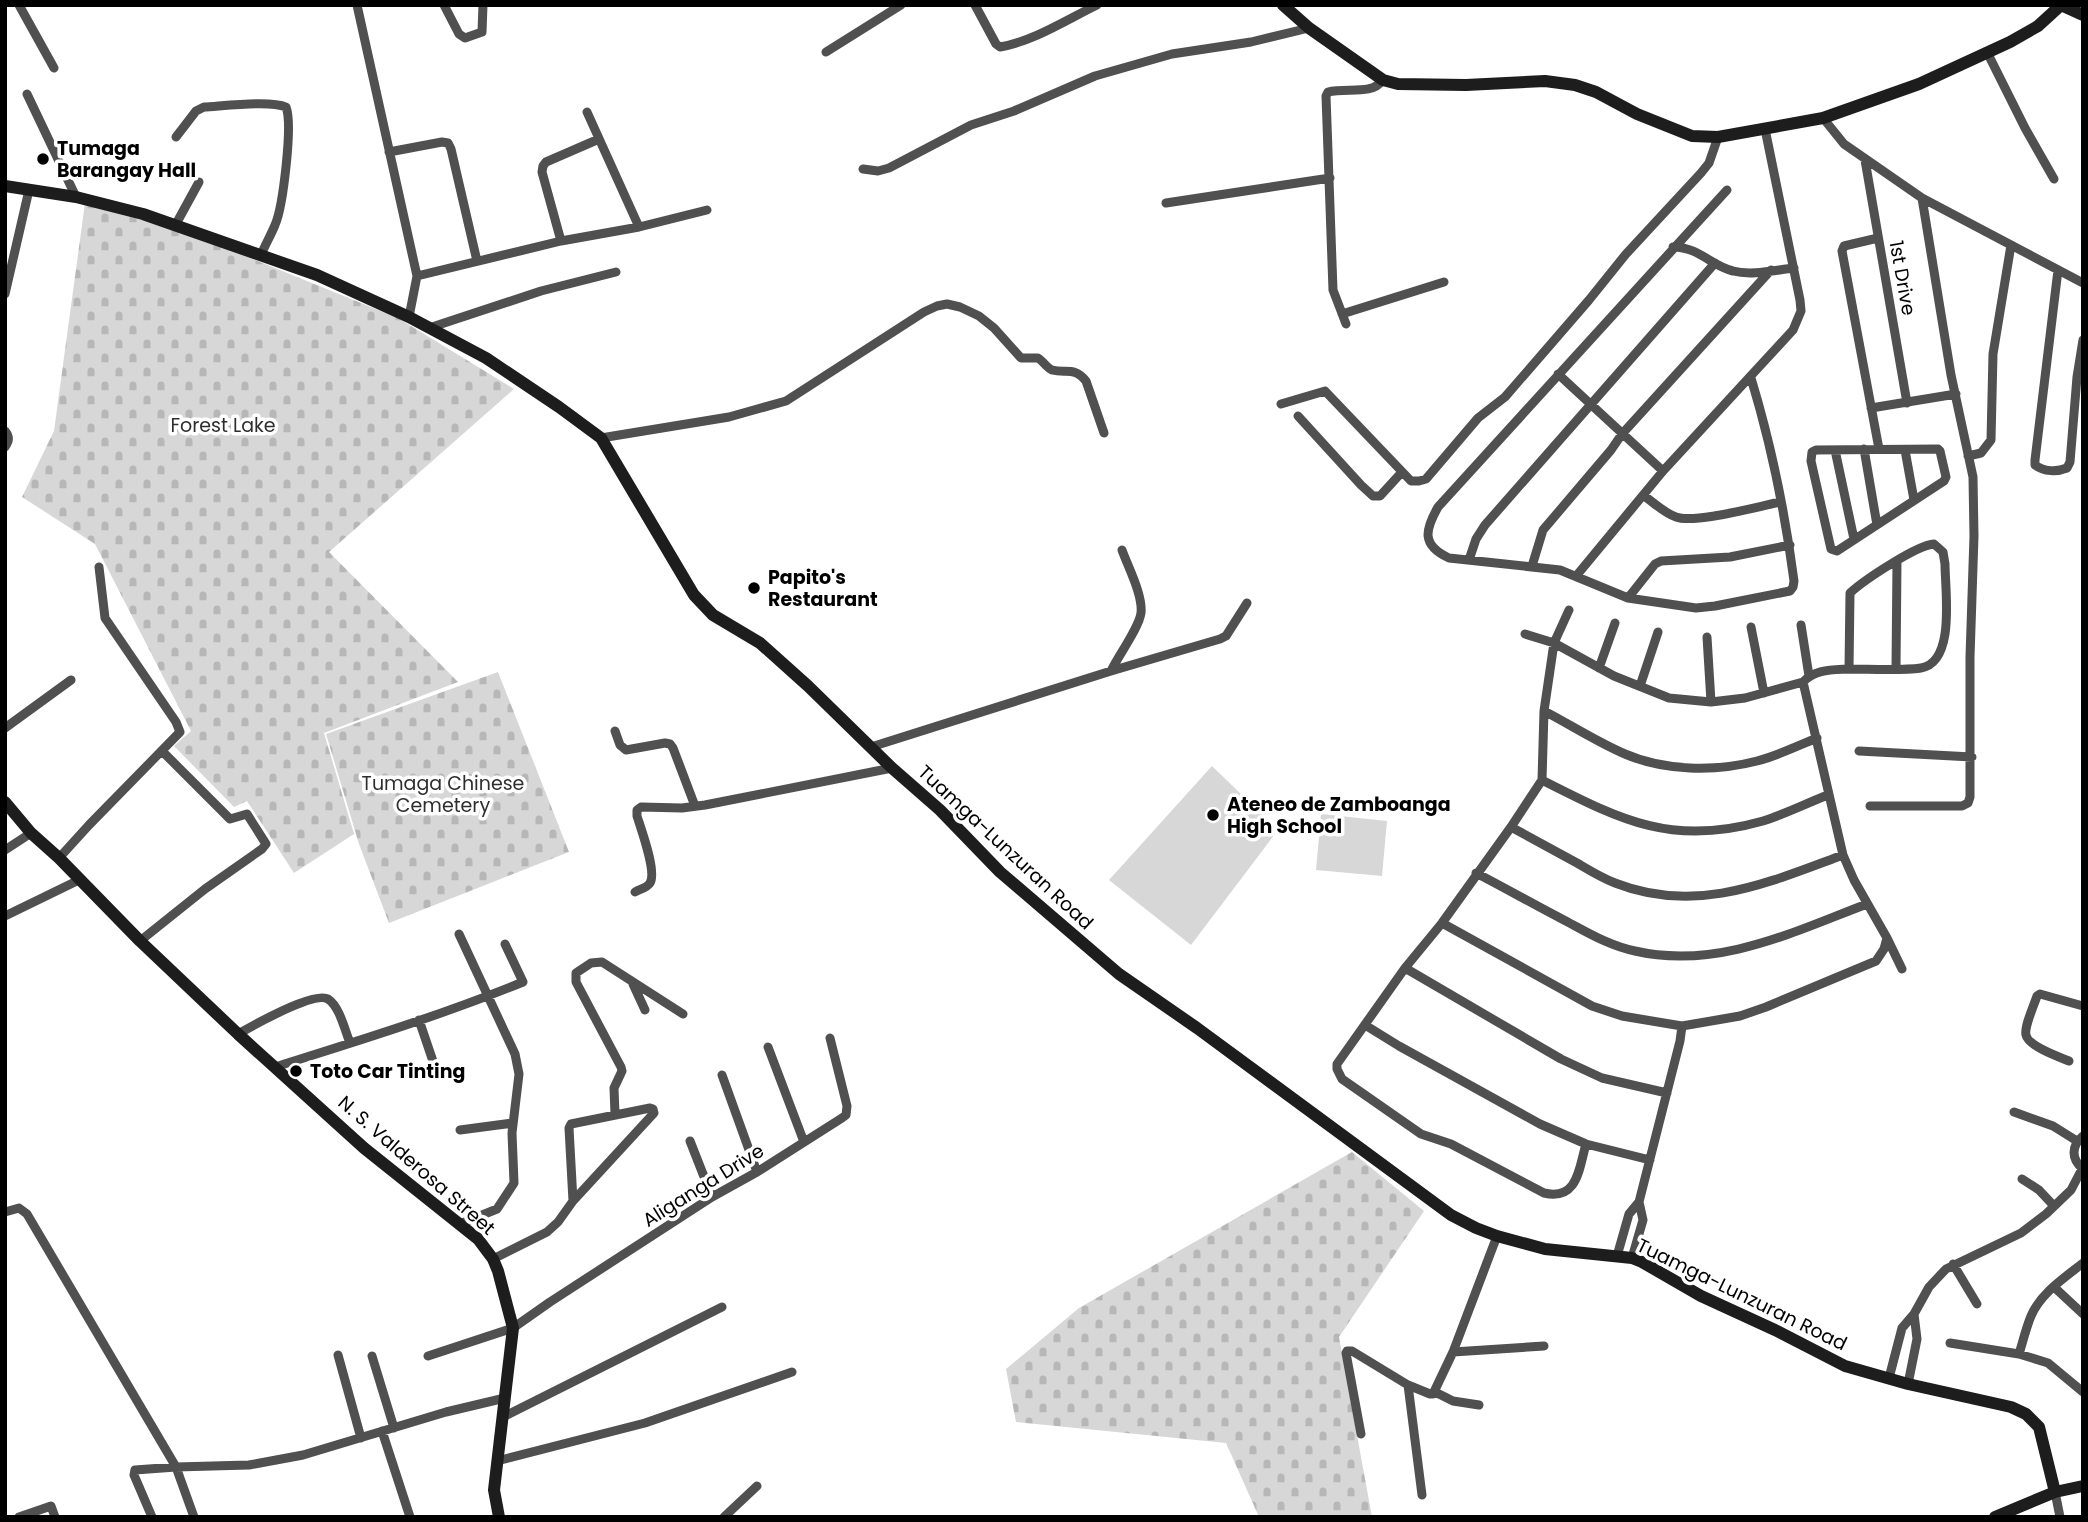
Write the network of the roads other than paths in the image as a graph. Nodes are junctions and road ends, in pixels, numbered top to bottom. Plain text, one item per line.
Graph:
1 (19, 5) edge
2 (444, 5) edge
3 (483, 5) edge
4 (901, 5) edge
5 (975, 5) edge
6 (1097, 5) edge
7 (1283, 5) edge
8 (2061, 5) edge
9 (360, 6) edge
10 (2083, 15) edge
11 (1309, 28) junction
12 (826, 52) dead end
13 (1987, 52) junction
14 (54, 68) dead end
15 (1383, 80) junction
16 (27, 94) dead end
17 (587, 112) dead end
18 (1822, 118) junction
19 (1765, 129) junction
20 (176, 137) dead end
21 (1718, 137) junction
22 (599, 139) junction
23 (389, 152) junction
24 (1866, 160) junction
25 (863, 169) dead end
26 (1330, 178) junction
27 (2054, 179) dead end
28 (199, 183) dead end
29 (5, 186) edge
30 (29, 190) junction
31 (1727, 190) dead end
32 (76, 197) junction
33 (1922, 198) junction
34 (1166, 203) dead end
35 (707, 210) dead end
36 (176, 225) junction
37 (639, 226) junction
38 (1878, 238) junction
39 (562, 241) junction
40 (2011, 245) junction
41 (1673, 247) junction
42 (261, 255) junction
43 (477, 261) junction
44 (1715, 263) junction
45 (1794, 268) junction
46 (1771, 270) junction
47 (2058, 270) junction
48 (616, 272) dead end
49 (417, 276) junction
50 (1444, 282) dead end
51 (2083, 283) edge
52 (5, 294) edge
53 (1342, 314) junction
54 (409, 317) junction
55 (1346, 324) dead end
56 (429, 328) junction
57 (2083, 340) edge
58 (1558, 374) junction
59 (1751, 377) junction
60 (1956, 394) junction
61 (1906, 403) junction
62 (1281, 404) dead end
63 (1590, 405) junction
64 (1871, 408) junction
65 (1298, 416) dead end
66 (5, 431) edge
67 (1104, 433) dead end
68 (1622, 435) junction
69 (601, 438) junction
70 (5, 447) edge
71 (1864, 449) junction
72 (1879, 449) junction
73 (1835, 450) junction
74 (1905, 450) junction
75 (1968, 456) junction
76 (1663, 471) junction
77 (1402, 472) junction
78 (1643, 495) junction
79 (1914, 500) junction
80 (1781, 502) junction
81 (1877, 525) junction
82 (1854, 539) junction
83 (1790, 545) junction
84 (1122, 550) dead end
85 (1469, 560) junction
86 (1897, 561) junction
87 (1531, 566) junction
88 (99, 567) dead end
89 (1577, 575) junction
90 (1628, 598) junction
91 (1247, 603) dead end
92 (1569, 610) dead end
93 (1615, 623) dead end
94 (1801, 625) dead end
95 (1751, 627) dead end
96 (1658, 632) dead end
97 (1525, 634) dead end
98 (1707, 636) dead end
99 (1554, 643) junction
100 (1599, 668) junction
101 (1896, 668) junction
102 (1849, 669) junction
103 (1111, 671) junction
104 (1806, 679) junction
105 (71, 680) dead end
106 (1640, 687) junction
107 (1764, 693) junction
108 (1711, 702) junction
109 (1544, 711) junction
110 (5, 729) edge
111 (615, 731) dead end
112 (1817, 738) junction
113 (871, 747) junction
114 (162, 751) junction
115 (1858, 751) dead end
116 (1972, 757) junction
117 (892, 768) junction
118 (1542, 780) junction
119 (1828, 795) junction
120 (5, 802) edge
121 (695, 806) junction
122 (1870, 806) dead end
123 (1511, 827) junction
124 (31, 833) junction
125 (5, 850) edge
126 (1843, 855) junction
127 (59, 858) junction
128 (1476, 873) junction
129 (81, 880) junction
130 (635, 892) dead end
131 (1867, 904) junction
132 (5, 916) edge
133 (1442, 923) junction
134 (459, 934) dead end
135 (1887, 938) junction
136 (141, 942) junction
137 (505, 944) dead end
138 (1405, 968) junction
139 (1902, 969) dead end
140 (632, 983) junction
141 (488, 996) junction
142 (2083, 1006) edge
143 (645, 1010) dead end
144 (683, 1014) dead end
145 (419, 1020) junction
146 (1365, 1025) junction
147 (1682, 1026) junction
148 (238, 1034) junction
149 (830, 1038) dead end
150 (350, 1043) junction
151 (768, 1047) dead end
152 (2069, 1062) dead end
153 (275, 1067) junction
154 (722, 1075) dead end
155 (438, 1076) dead end
156 (1667, 1093) junction
157 (2014, 1112) dead end
158 (615, 1114) junction
159 (513, 1123) junction
160 (460, 1130) dead end
161 (2080, 1139) edge
162 (690, 1141) dead end
163 (804, 1142) junction
164 (1586, 1144) junction
165 (1650, 1160) junction
166 (2083, 1169) edge
167 (757, 1172) junction
168 (2022, 1178) dead end
169 (712, 1197) junction
170 (573, 1200) junction
171 (1640, 1202) junction
172 (2054, 1206) junction
173 (5, 1212) edge
174 (460, 1224) junction
175 (1497, 1236) junction
176 (1617, 1256) junction
177 (1632, 1258) junction
178 (493, 1259) junction
179 (1954, 1264) junction
180 (2083, 1264) edge
181 (2054, 1287) junction
182 (1977, 1304) dead end
183 (722, 1307) dead end
184 (1914, 1314) junction
185 (2083, 1314) edge
186 (513, 1328) junction
187 (1950, 1343) dead end
188 (1544, 1346) dead end
189 (1453, 1352) junction
190 (2019, 1354) junction
191 (338, 1355) dead end
192 (372, 1356) dead end
193 (428, 1356) dead end
194 (792, 1371) dead end
195 (1889, 1378) junction
196 (1908, 1384) junction
197 (1408, 1385) junction
198 (1435, 1392) junction
199 (2083, 1392) edge
200 (505, 1398) junction
201 (1479, 1405) dead end
202 (503, 1417) junction
203 (394, 1428) junction
204 (382, 1432) junction
205 (1361, 1434) dead end
206 (360, 1438) junction
207 (497, 1461) junction
208 (176, 1467) junction
209 (757, 1486) dead end
210 (2083, 1486) edge
211 (2055, 1492) junction
212 (1422, 1495) dead end
213 (19, 1517) edge
214 (55, 1517) edge
215 (152, 1517) edge
216 (194, 1517) edge
217 (410, 1517) edge
218 (499, 1517) edge
219 (724, 1517) edge
220 (1995, 1517) edge
221 (2060, 1517) edge

1 - 14 street
2 - 3 street
4 - 12 street
5 - 6 street
7 - 11 street
8 - 10 street
8 - 13 street
9 - 23 street
11 - 15 street
11 - 25 street
13 - 18 street
13 - 27 street
15 - 21 street
15 - 26 street
16 - 32 street
17 - 22 street
18 - 19 street
18 - 24 street
19 - 21 street
19 - 45 street
20 - 42 street
21 - 77 street
22 - 37 street
22 - 39 street
23 - 43 street
23 - 49 street
24 - 33 street
24 - 38 street, 1st Drive
26 - 34 street
26 - 53 street
28 - 36 street
29 - 30 street, Tuamga-Lunzuran Road
30 - 32 street, Tuamga-Lunzuran Road
30 - 52 street
31 - 41 street
32 - 36 street, Tuamga-Lunzuran Road
33 - 40 street
33 - 60 street
35 - 37 street
36 - 42 street, Tuamga-Lunzuran Road
37 - 39 street
38 - 61 street, 1st Drive
38 - 64 street
39 - 43 street
40 - 47 street
40 - 75 street
41 - 44 street
41 - 58 street
42 - 54 street, Tuamga-Lunzuran Road
43 - 49 street
44 - 46 street
44 - 63 street
45 - 46 street
45 - 59 street
46 - 68 street
47 - 51 street
47 - 57 street
48 - 56 street
49 - 54 street
50 - 53 street
53 - 55 street
54 - 56 street, Tuamga-Lunzuran Road
56 - 69 street, Tuamga-Lunzuran Road
58 - 63 street
58 - 85 street
59 - 76 street
59 - 80 street
60 - 61 street
60 - 75 street
61 - 64 street
62 - 77 street
63 - 68 street
63 - 85 street
64 - 72 street
65 - 77 street
66 - 70 street
67 - 69 street
68 - 76 street
68 - 87 street
69 - 113 street, Tuamga-Lunzuran Road
71 - 72 street
71 - 73 street
71 - 81 street
72 - 74 street
73 - 82 street
73 - 82 street
74 - 79 street
74 - 79 street
75 - 116 street
76 - 78 street
78 - 80 street
78 - 89 street
79 - 81 street
80 - 83 street
81 - 82 street
83 - 90 street
83 - 90 street
84 - 103 street
85 - 87 street
86 - 101 street
86 - 101 street
86 - 102 street
87 - 89 street
88 - 114 street
89 - 90 street
91 - 103 street
92 - 99 street
93 - 100 street
94 - 104 street
95 - 107 street
96 - 106 street
97 - 99 street
98 - 108 street
99 - 100 street
99 - 109 street
100 - 106 street
101 - 102 street
102 - 104 street
103 - 113 street
104 - 107 street
104 - 112 street
105 - 110 street
106 - 108 street
107 - 108 street
109 - 112 street
109 - 118 street
111 - 121 street
112 - 119 street
113 - 117 street, Tuamga-Lunzuran Road
114 - 127 street
114 - 136 street
115 - 116 street
116 - 122 street
117 - 121 street
117 - 175 street, Tuamga-Lunzuran Road
118 - 119 street
118 - 123 street
119 - 126 street
120 - 124 street, N. S. Valderosa Street
121 - 130 street
123 - 126 street
123 - 128 street
124 - 125 street
124 - 127 street, N. S. Valderosa Street
126 - 131 street
127 - 129 street, N. S. Valderosa Street
128 - 131 street
128 - 133 street
129 - 132 street
129 - 136 street, N. S. Valderosa Street
131 - 135 street
133 - 138 street
133 - 147 street
134 - 141 street
135 - 139 street
135 - 147 street
136 - 148 street, N. S. Valderosa Street
137 - 141 street
138 - 146 street
138 - 156 street
140 - 143 street
140 - 144 street
140 - 158 street
141 - 145 street
141 - 159 street
142 - 152 street
145 - 150 street
145 - 155 street
146 - 164 street
146 - 164 street
147 - 156 street
148 - 150 street
148 - 153 street, N. S. Valderosa Street
149 - 163 street, Aliganga Drive
150 - 153 street
151 - 163 street
153 - 174 street, N. S. Valderosa Street
154 - 167 street
156 - 165 street
157 - 161 street
158 - 170 street
158 - 170 street
159 - 160 street
159 - 174 street
161 - 166 street
162 - 169 street
163 - 167 street, Aliganga Drive
164 - 165 street
165 - 171 street
166 - 172 street
167 - 169 street, Aliganga Drive
168 - 172 street
169 - 186 street, Aliganga Drive
170 - 178 street
171 - 176 street
171 - 177 street
172 - 179 street
173 - 208 street
174 - 178 street, N. S. Valderosa Street
175 - 176 street, Tuamga-Lunzuran Road
175 - 189 street
176 - 177 street, Tuamga-Lunzuran Road
177 - 195 street, Tuamga-Lunzuran Road
178 - 186 street, N. S. Valderosa Street
179 - 182 street
179 - 184 street
180 - 181 street
181 - 185 street
181 - 190 street
183 - 202 street
184 - 195 street
184 - 196 street
186 - 193 street, Aliganga Drive
186 - 200 street, N. S. Valderosa Street
187 - 190 street
188 - 189 street
189 - 198 street
190 - 199 street
191 - 206 street
192 - 203 street
194 - 207 street
195 - 196 street, Tuamga-Lunzuran Road
196 - 211 street, Tuamga-Lunzuran Road
197 - 198 street
197 - 205 street
197 - 212 street
198 - 201 street
200 - 202 street, N. S. Valderosa Street
200 - 203 street
202 - 207 street, N. S. Valderosa Street
203 - 204 street
204 - 206 street
204 - 217 street
206 - 208 street
207 - 218 street, N. S. Valderosa Street
208 - 215 street
208 - 216 street
209 - 219 street
210 - 211 street
211 - 220 street
211 - 221 street
213 - 214 street

